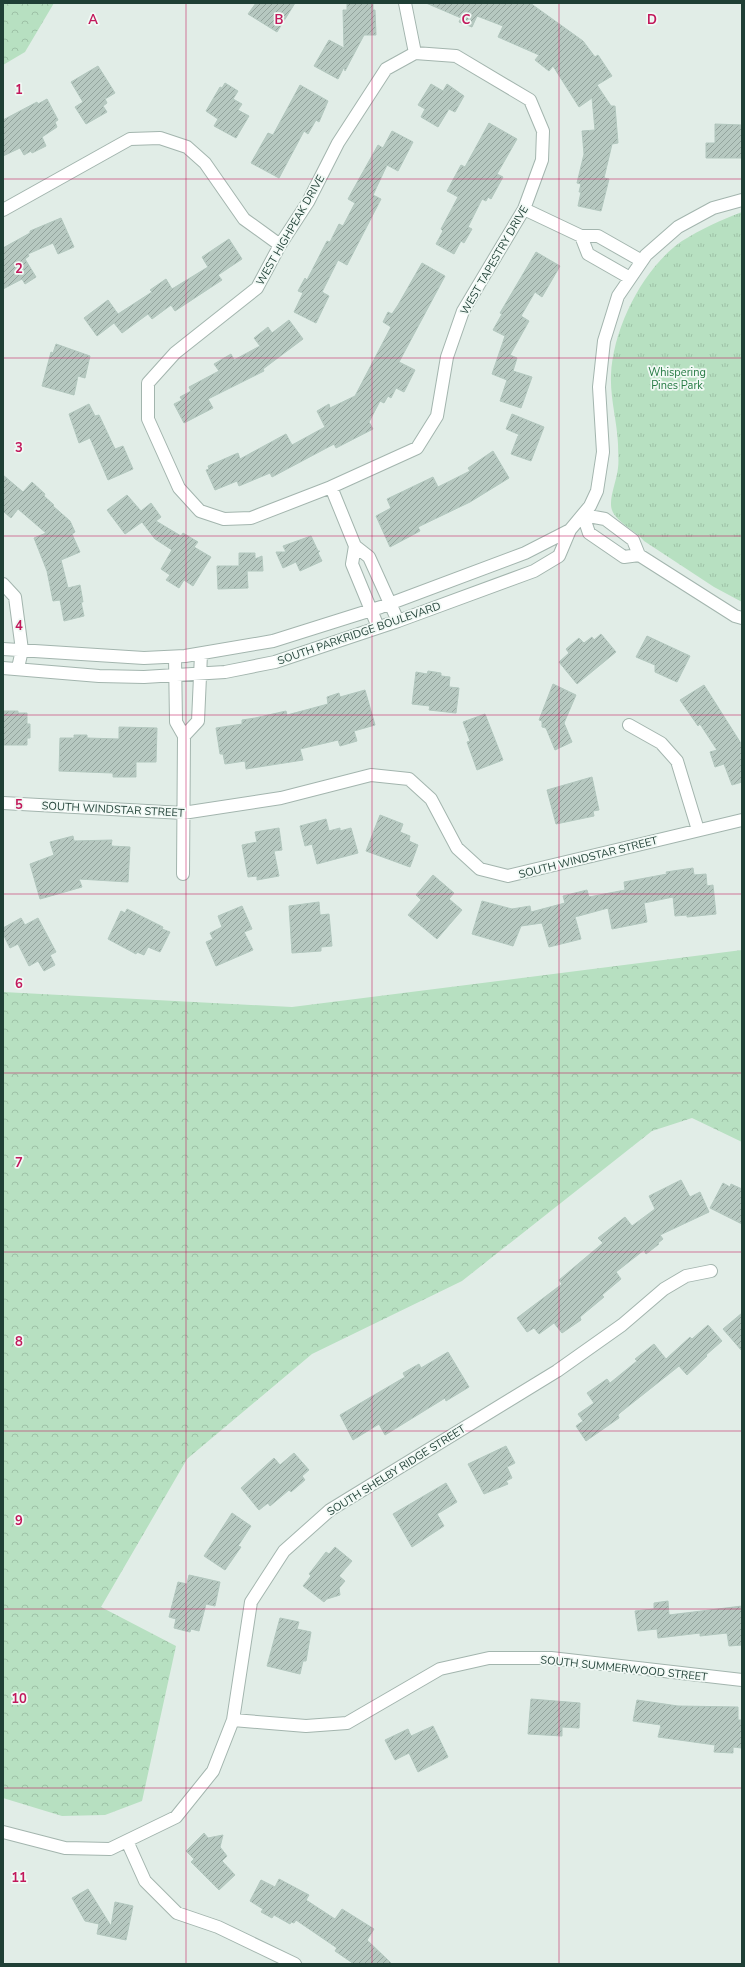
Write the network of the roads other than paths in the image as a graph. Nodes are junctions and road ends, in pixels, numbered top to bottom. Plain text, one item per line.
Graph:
1 (405, 3) edge
2 (415, 53) junction
3 (742, 200) edge
4 (524, 209) junction
5 (3, 210) edge
6 (581, 236) junction
7 (280, 245) junction
8 (642, 261) junction
9 (630, 278) junction
10 (330, 487) junction
11 (582, 515) junction
12 (570, 530) junction
13 (355, 546) junction
14 (639, 555) junction
15 (3, 584) edge
16 (390, 603) junction
17 (371, 610) junction
18 (742, 618) edge
19 (398, 621) junction
20 (378, 627) junction
21 (3, 649) edge
22 (22, 650) junction
23 (201, 654) junction
24 (175, 657) junction
25 (3, 668) edge
26 (18, 668) junction
27 (200, 673) junction
28 (174, 675) junction
29 (629, 725) dead end
30 (184, 736) junction
31 (3, 803) edge
32 (183, 813) junction
33 (742, 820) edge
34 (698, 830) junction
35 (183, 874) dead end
36 (711, 1271) dead end
37 (742, 1680) edge
38 (233, 1720) junction
39 (3, 1832) edge
40 (127, 1841) junction
41 (296, 1964) edge

1 - 2 street
2 - 4 street, WEST TAPESTRY DRIVE
2 - 7 street, WEST HIGHPEAK DRIVE
3 - 8 street, SOUTH PARKRIDGE BOULEVARD
4 - 6 street
4 - 10 street, WEST TAPESTRY DRIVE
5 - 7 street
6 - 8 street
6 - 9 street
7 - 10 street, WEST HIGHPEAK DRIVE
8 - 9 street, SOUTH PARKRIDGE BOULEVARD
9 - 11 street, SOUTH PARKRIDGE BOULEVARD
10 - 13 street
11 - 12 street, SOUTH PARKRIDGE BOULEVARD
11 - 14 street
11 - 14 street
12 - 16 street, SOUTH PARKRIDGE BOULEVARD
12 - 19 street, SOUTH PARKRIDGE BOULEVARD
13 - 16 street
13 - 17 street
14 - 18 street
15 - 22 street
16 - 17 street, SOUTH PARKRIDGE BOULEVARD
16 - 19 street
17 - 20 street
17 - 23 street, SOUTH PARKRIDGE BOULEVARD
19 - 20 street, SOUTH PARKRIDGE BOULEVARD
20 - 27 street, SOUTH PARKRIDGE BOULEVARD
21 - 22 street, SOUTH PARKRIDGE BOULEVARD
22 - 24 street, SOUTH PARKRIDGE BOULEVARD
22 - 26 street
23 - 24 street, SOUTH PARKRIDGE BOULEVARD
23 - 27 street
24 - 28 street
25 - 26 street, SOUTH PARKRIDGE BOULEVARD
26 - 28 street, SOUTH PARKRIDGE BOULEVARD
27 - 28 street, SOUTH PARKRIDGE BOULEVARD
27 - 30 street
28 - 30 street
29 - 34 street
30 - 32 street
31 - 32 street, SOUTH WINDSTAR STREET
32 - 34 street, SOUTH WINDSTAR STREET
32 - 35 street
33 - 34 street, SOUTH WINDSTAR STREET
36 - 38 street, SOUTH SHELBY RIDGE STREET
37 - 38 street, SOUTH SUMMERWOOD STREET
38 - 40 street, SOUTH SHELBY RIDGE STREET
39 - 40 street, SOUTH SHELBY RIDGE STREET
40 - 41 street

